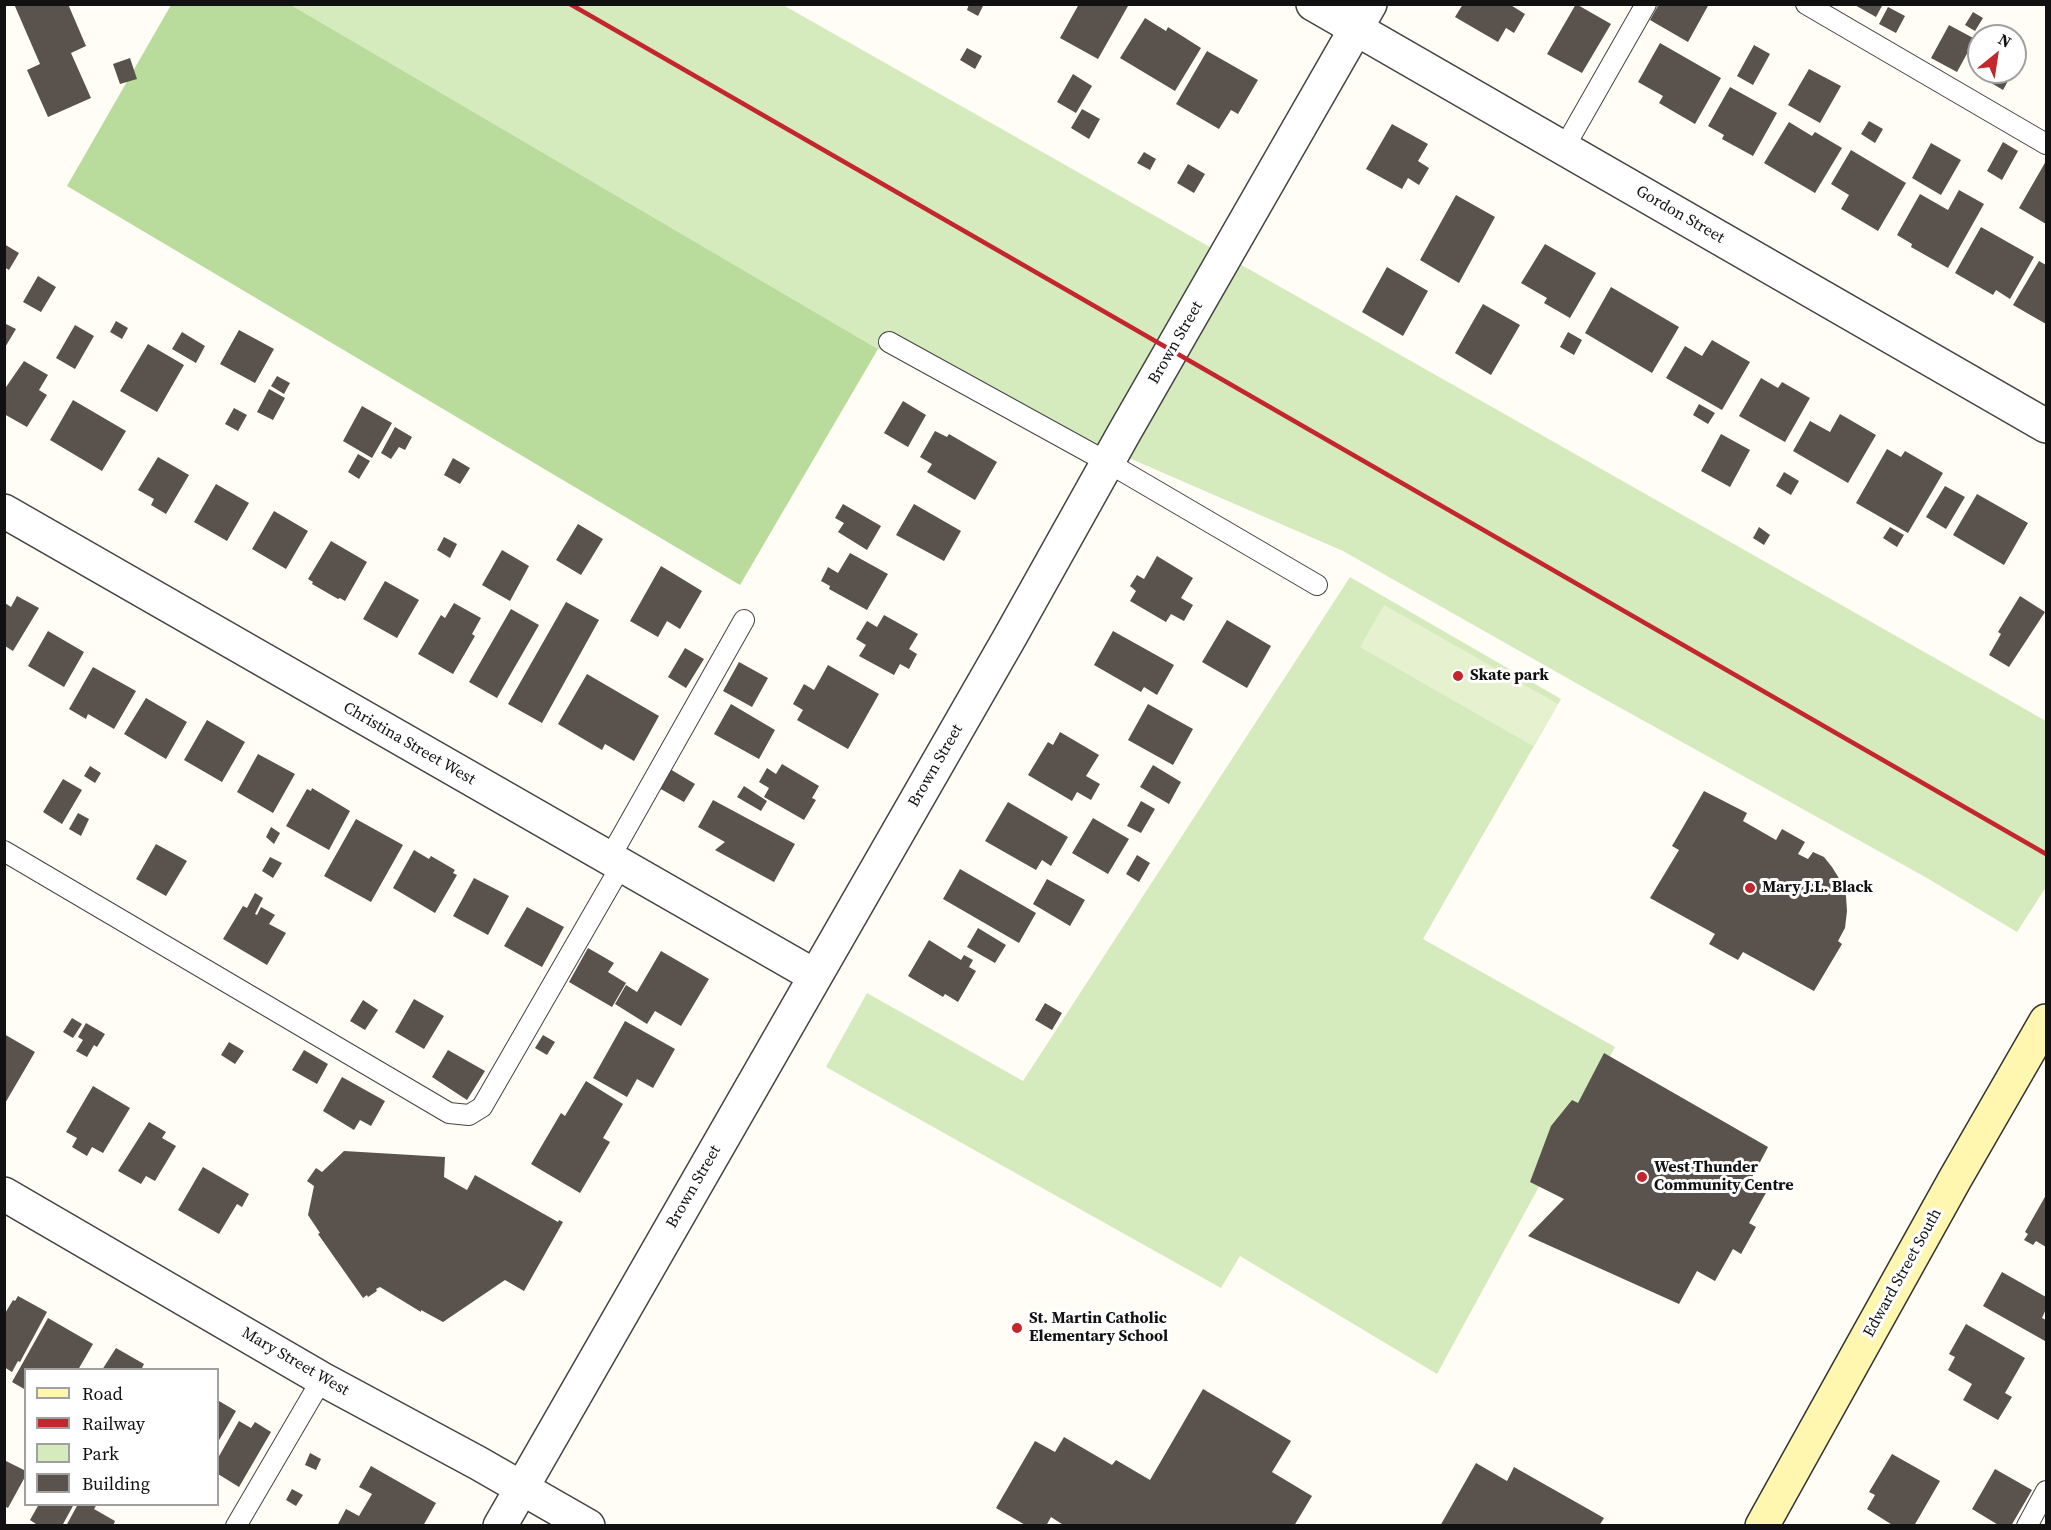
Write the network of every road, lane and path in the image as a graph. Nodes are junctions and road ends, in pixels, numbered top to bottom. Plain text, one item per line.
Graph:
1 (1313, 4) edge
2 (1646, 4) edge
3 (1806, 4) edge
4 (1363, 17) edge
5 (2046, 144) edge
6 (1564, 148) junction
7 (889, 342) dead end
8 (2046, 426) edge
9 (1107, 462) junction
10 (4, 511) edge
11 (1317, 585) dead end
12 (744, 620) dead end
13 (4, 851) edge
14 (615, 862) junction
15 (814, 976) junction
16 (2046, 1021) edge
17 (4, 1194) edge
18 (322, 1379) junction
19 (522, 1488) junction
20 (2046, 1491) edge
21 (1768, 1523) edge
22 (236, 1526) edge
23 (500, 1526) edge
24 (588, 1526) edge
25 (2027, 1526) edge

1 - 4 street, Gordon Street
2 - 6 lane
3 - 5 lane
4 - 6 street, Gordon Street
4 - 9 street, Brown Street
6 - 8 street, Gordon Street
7 - 9 lane
9 - 11 lane
9 - 15 street, Brown Street
10 - 14 street, Christina Street West
12 - 14 lane
13 - 14 lane
14 - 15 street, Christina Street West
15 - 19 street, Brown Street
16 - 21 main road, Edward Street South
17 - 18 street, Mary Street West
18 - 19 street, Mary Street West
18 - 22 lane
19 - 23 street, Brown Street
19 - 24 street, Mary Street West
20 - 25 lane

